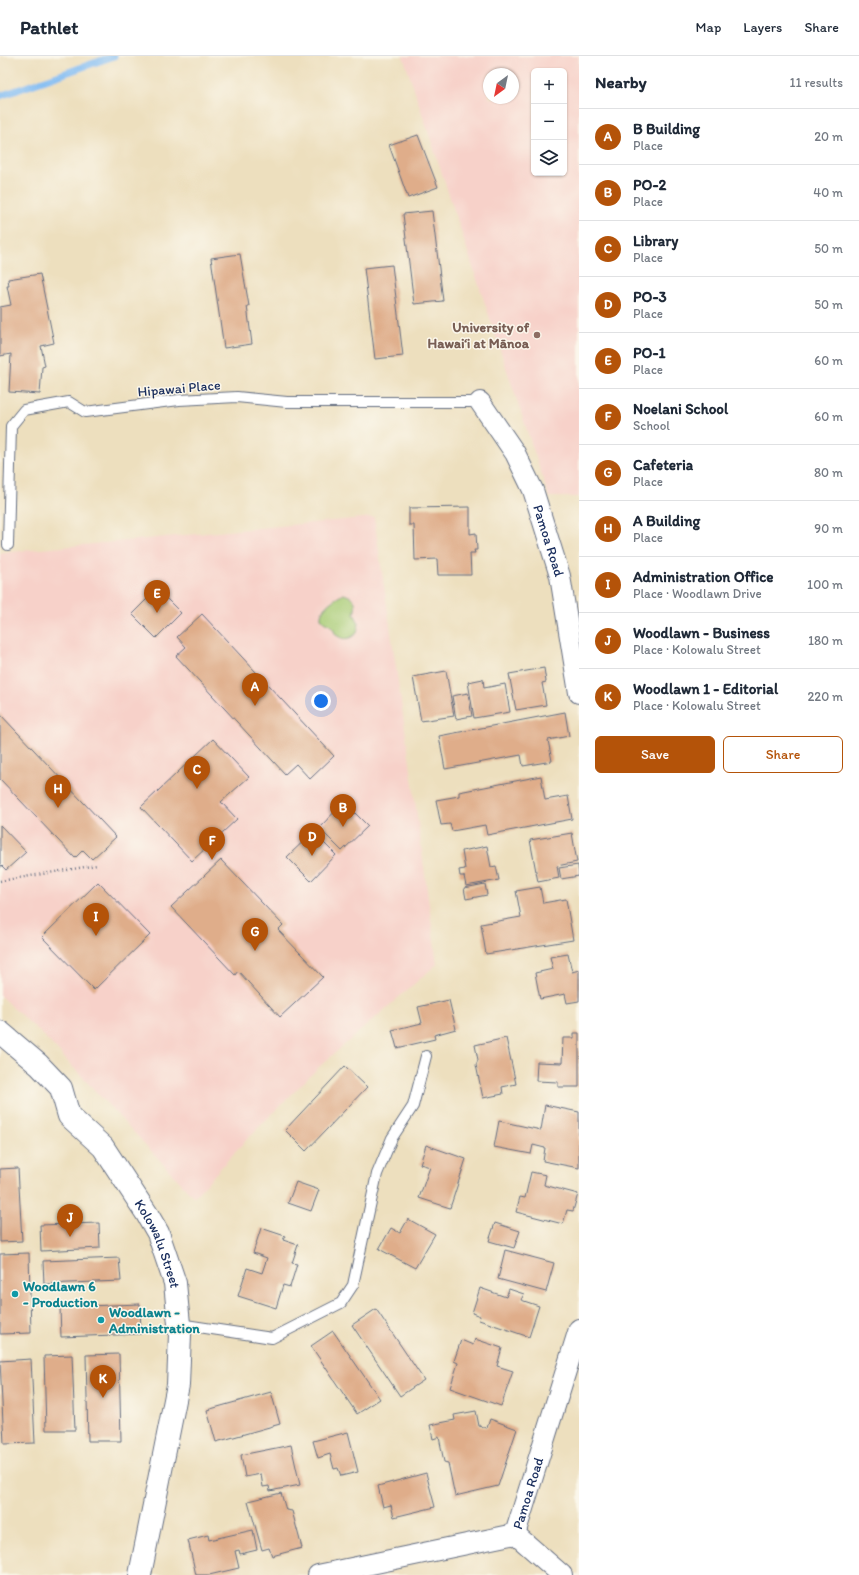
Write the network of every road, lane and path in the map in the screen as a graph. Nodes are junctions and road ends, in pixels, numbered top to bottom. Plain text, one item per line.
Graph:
1 (480, 402) joint
2 (8, 545) dead end
3 (579, 693) edge
4 (97, 864) dead end
5 (0, 882) edge
6 (0, 1032) edge
7 (426, 1056) dead end
8 (179, 1324) junction
9 (579, 1329) edge
10 (515, 1534) junction
11 (140, 1575) edge
12 (318, 1575) edge
13 (562, 1575) edge

1 - 2 lane, Hipawai Place
1 - 3 street, Pamoa Road
4 - 5 path
6 - 8 street, Kolowalu Street
7 - 8 lane
8 - 11 street, Kolowalu Street
9 - 10 street, Pamoa Road
10 - 12 street, Pamoa Road
10 - 13 street

